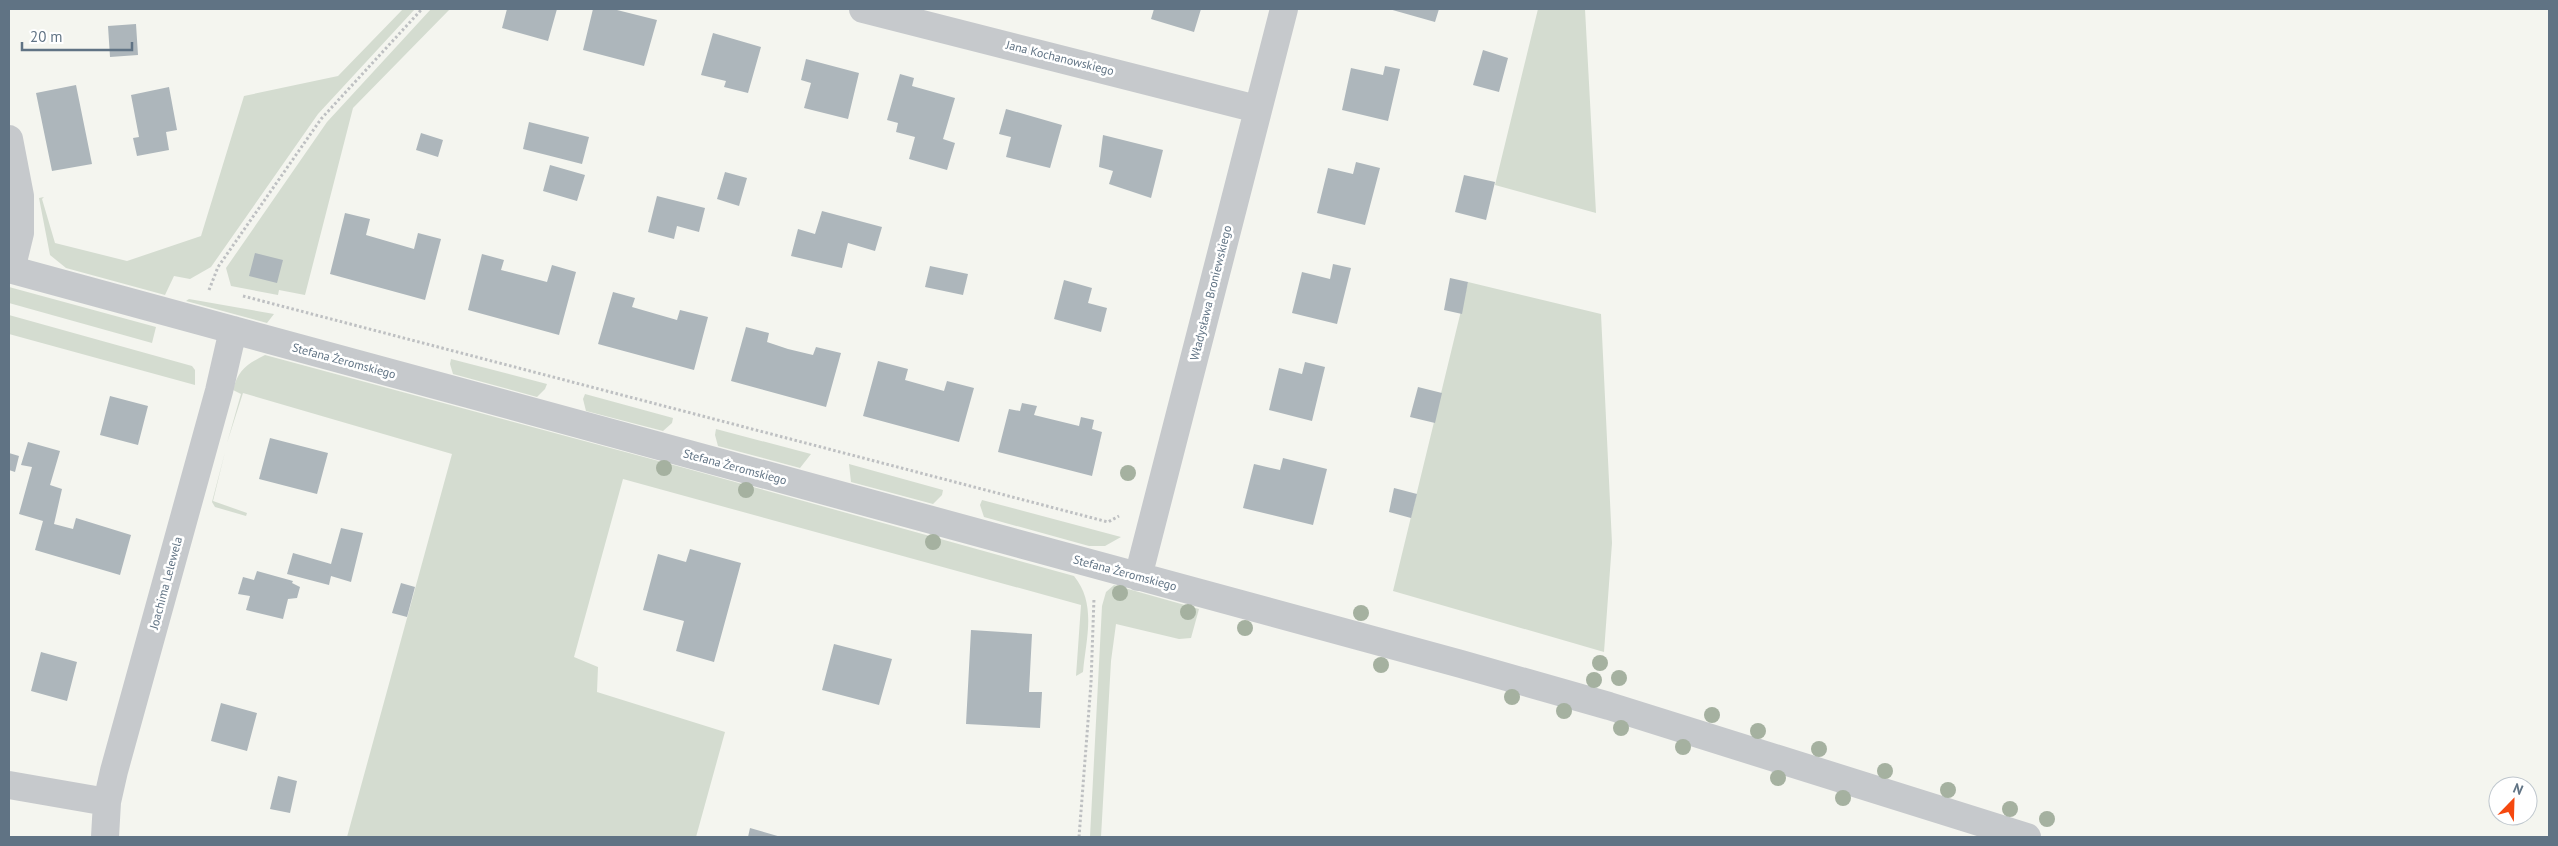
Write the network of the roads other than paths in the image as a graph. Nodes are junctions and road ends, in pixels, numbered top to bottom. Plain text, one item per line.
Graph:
1 (863, 9) edge
2 (1284, 9) edge
3 (1257, 109) junction
4 (9, 138) edge
5 (10, 269) edge
6 (233, 330) junction
7 (1138, 576) junction
8 (9, 785) edge
9 (107, 802) junction
10 (105, 837) edge
11 (2027, 837) edge

1 - 3 street, Jana Kochanowskiego
2 - 3 street, Władysława Broniewskiego
3 - 7 street, Władysława Broniewskiego
4 - 5 street
5 - 6 street, Stefana Żeromskiego
6 - 7 street, Stefana Żeromskiego
6 - 9 street, Joachima Lelewela
7 - 11 street, Stefana Żeromskiego
8 - 9 street
9 - 10 street, Joachima Lelewela

